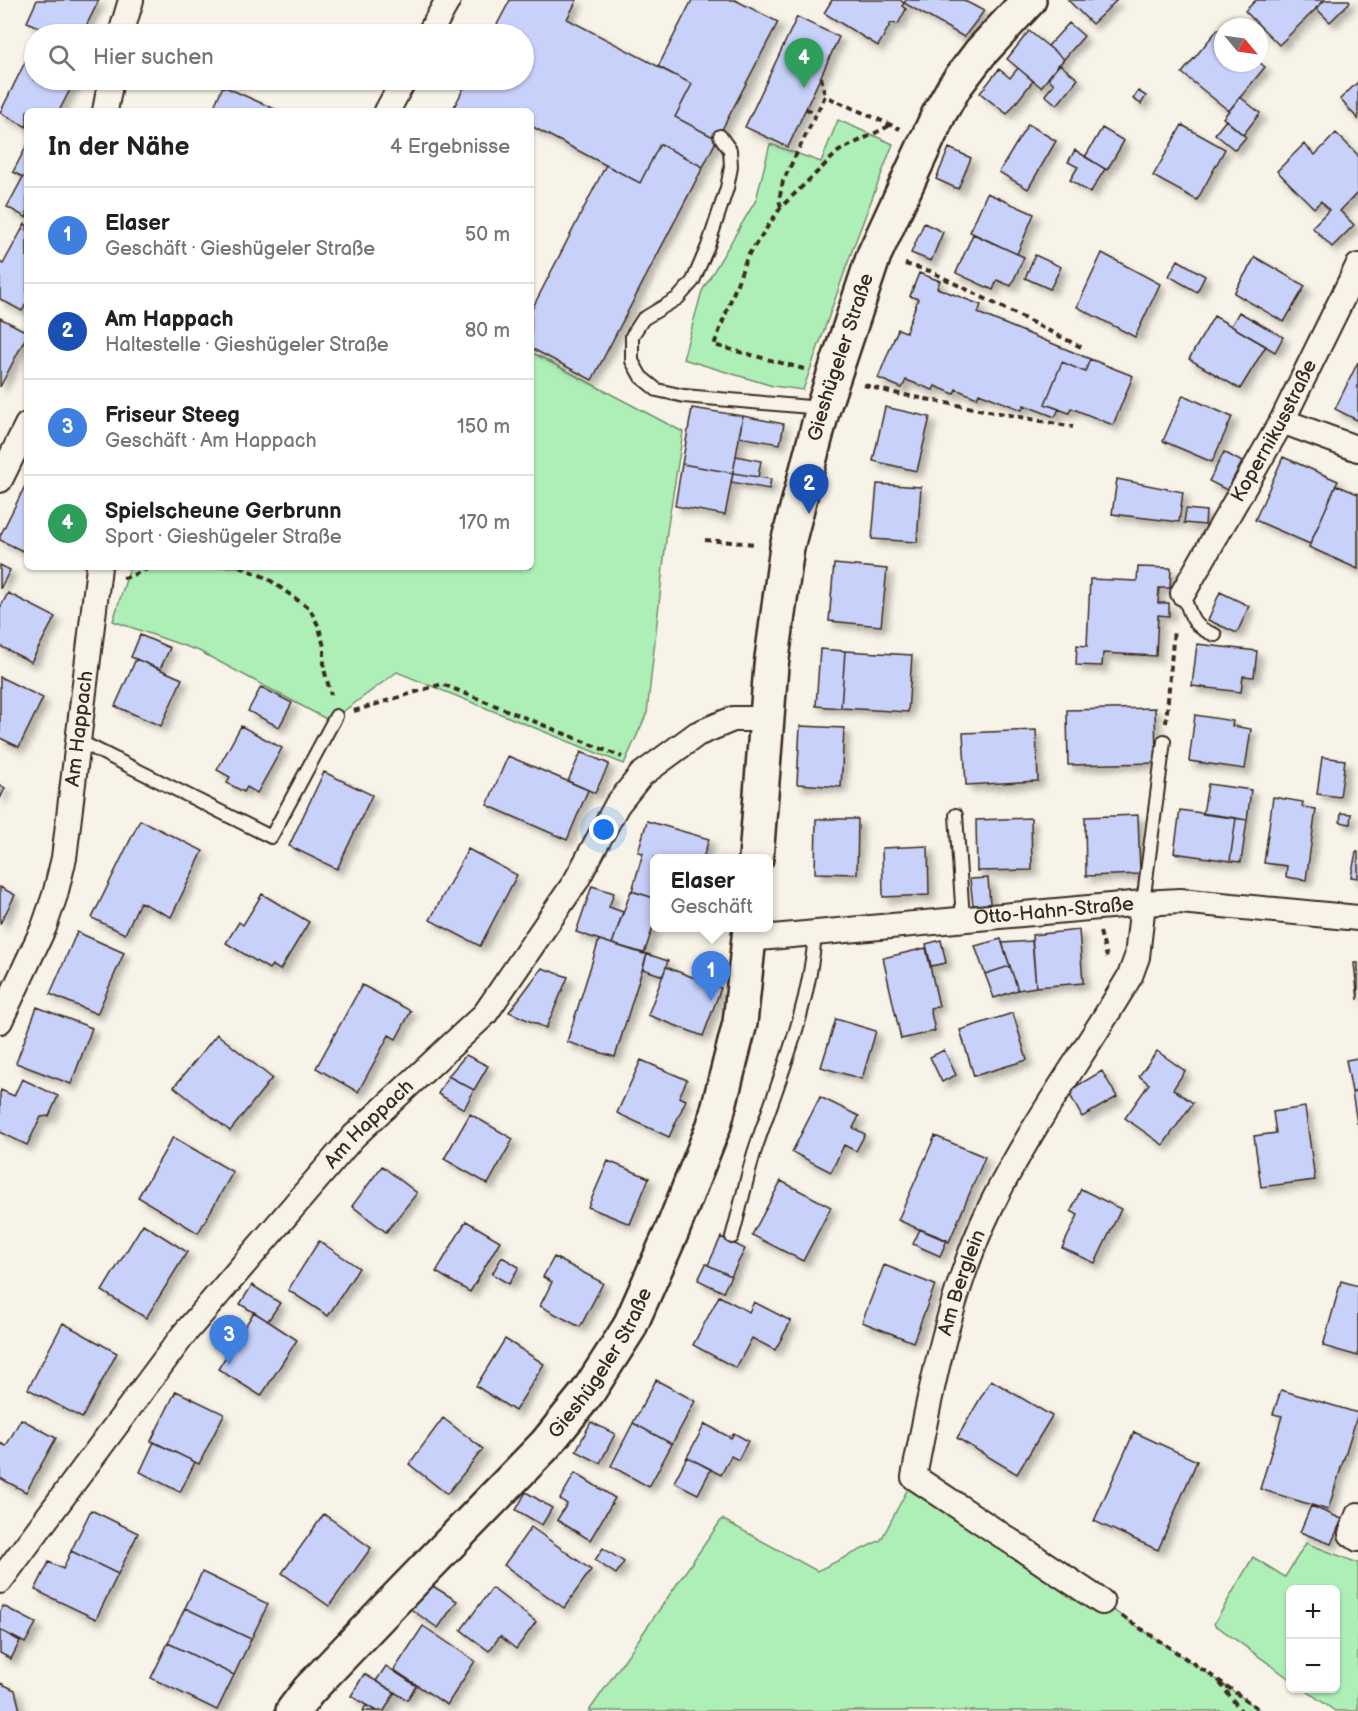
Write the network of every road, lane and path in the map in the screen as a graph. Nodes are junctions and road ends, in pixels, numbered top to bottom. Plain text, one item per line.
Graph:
1 (130, 0) edge
2 (448, 0) edge
3 (1029, 0) edge
4 (124, 24) edge
5 (435, 24) edge
6 (821, 77) dead end
7 (109, 90) edge
8 (399, 90) edge
9 (825, 96) junction
10 (106, 108) edge
11 (389, 108) edge
12 (806, 109) dead end
13 (816, 113) junction
14 (891, 125) junction
15 (908, 133) dead end
16 (720, 136) dead end
17 (781, 207) junction
18 (902, 263) dead end
19 (1358, 266) edge
20 (1081, 347) dead end
21 (815, 372) dead end
22 (862, 384) dead end
23 (823, 408) junction
24 (1282, 421) junction
25 (1073, 427) dead end
26 (24, 431) edge
27 (1358, 449) edge
28 (0, 480) edge
29 (705, 540) dead end
30 (759, 544) dead end
31 (99, 570) edge
32 (145, 570) edge
33 (247, 570) edge
34 (122, 578) dead end
35 (1183, 594) junction
36 (1215, 635) dead end
37 (336, 717) junction
38 (767, 719) junction
39 (77, 740) junction
40 (1164, 741) joint
41 (628, 760) dead end
42 (956, 814) dead end
43 (756, 854) edge
44 (1143, 903) junction
45 (1358, 918) edge
46 (963, 920) junction
47 (1099, 931) dead end
48 (750, 933) edge
49 (815, 933) junction
50 (1109, 963) dead end
51 (0, 1021) edge
52 (732, 1238) dead end
53 (1358, 1515) edge
54 (1358, 1539) edge
55 (0, 1581) edge
56 (1102, 1602) joint
57 (1218, 1680) junction
58 (293, 1711) edge
59 (1241, 1711) edge
60 (1261, 1711) edge

1 - 4 street
2 - 5 street
3 - 23 street, Gieshügeler Straße
6 - 9 path
7 - 10 street
8 - 11 street
9 - 13 path
9 - 14 path
12 - 13 path
13 - 17 path
14 - 15 path
14 - 17 path
16 - 23 lane
17 - 21 path
18 - 20 path
19 - 24 street, Kopernikusstraße
22 - 25 path
23 - 38 street, Gieshügeler Straße
24 - 27 street
24 - 35 street, Kopernikusstraße
26 - 28 street
29 - 30 path
31 - 39 street, Am Happach
32 - 34 path
33 - 37 path
35 - 36 lane
35 - 40 path
37 - 39 lane
37 - 41 path
38 - 43 street, Gieshügeler Straße
38 - 55 street, Am Happach
39 - 51 street, Am Happach
40 - 44 lane
42 - 46 lane
44 - 45 street, Otto-Hahn-Straße
44 - 46 street, Otto-Hahn-Straße
44 - 56 street, Am Berglein
46 - 49 street, Otto-Hahn-Straße
47 - 50 path
48 - 49 street, Otto-Hahn-Straße
48 - 58 street, Gieshügeler Straße
49 - 52 lane
53 - 54 street
56 - 57 path
57 - 59 path
57 - 60 path

